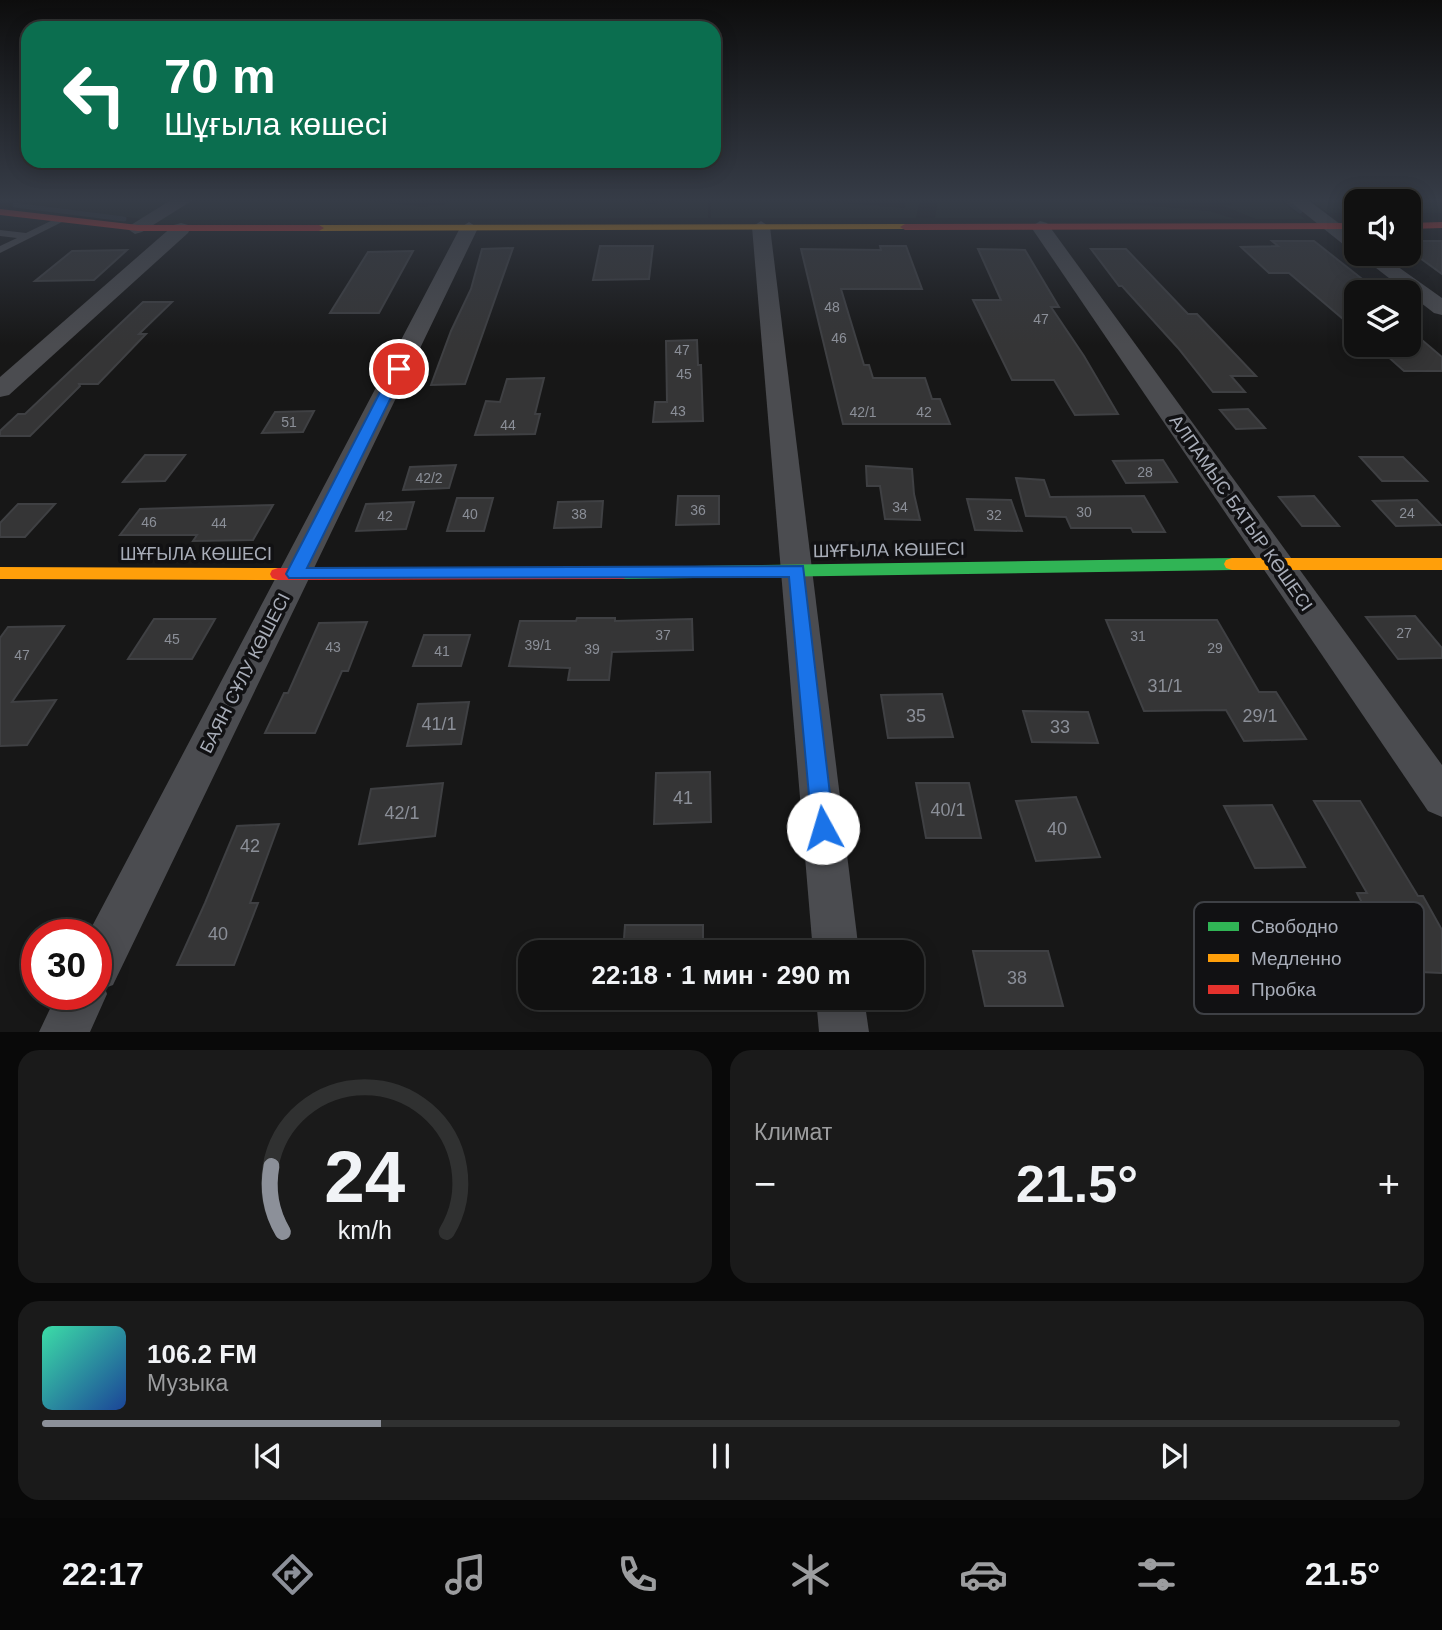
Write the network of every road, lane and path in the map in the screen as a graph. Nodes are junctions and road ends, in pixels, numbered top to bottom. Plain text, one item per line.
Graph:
1 (160, 248) edge
2 (459, 248) edge
3 (763, 248) edge
4 (1055, 248) edge
5 (1384, 266) edge
6 (1442, 308) edge
7 (0, 390) edge
8 (1276, 562) junction
9 (1442, 564) edge
10 (797, 571) junction
11 (0, 573) edge
12 (295, 574) junction
13 (1442, 798) edge
14 (112, 936) edge
15 (835, 940) edge
16 (75, 1010) edge
17 (841, 1010) edge
18 (64, 1031) edge
19 (844, 1031) edge

1 - 7 street
2 - 12 street, БАЯН СҰЛУ КӨШЕСІ
3 - 10 street
4 - 8 street, АЛПАМЫС БАТЫР КӨШЕСІ
5 - 6 street
8 - 9 main road, ШҰҒЫЛА КӨШЕСІ
8 - 10 main road, ШҰҒЫЛА КӨШЕСІ
8 - 13 street, АЛПАМЫС БАТЫР КӨШЕСІ
10 - 12 main road, ШҰҒЫЛА КӨШЕСІ
10 - 15 street
11 - 12 main road, ШҰҒЫЛА КӨШЕСІ
12 - 14 street, БАЯН СҰЛУ КӨШЕСІ
16 - 18 street
17 - 19 street

